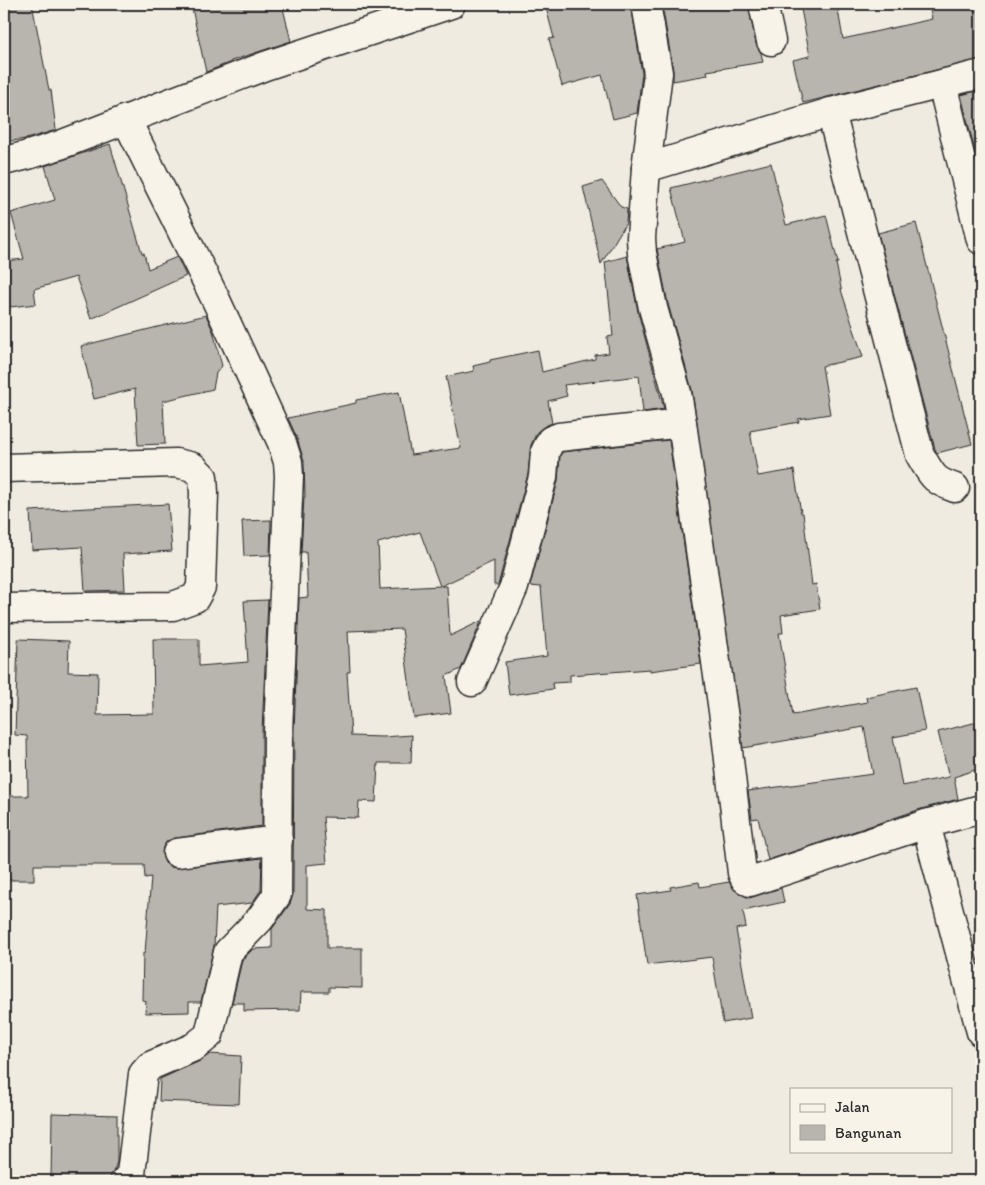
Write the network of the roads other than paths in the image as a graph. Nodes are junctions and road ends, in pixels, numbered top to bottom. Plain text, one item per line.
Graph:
1 (451, 4) edge
2 (646, 4) edge
3 (763, 4) edge
4 (770, 41) dead end
5 (981, 74) edge
6 (942, 84) junction
7 (831, 112) junction
8 (126, 119) junction
9 (4, 161) edge
10 (646, 168) junction
11 (981, 240) edge
12 (682, 423) junction
13 (4, 468) edge
14 (954, 488) dead end
15 (4, 608) edge
16 (472, 682) dead end
17 (981, 808) edge
18 (926, 824) junction
19 (278, 840) junction
20 (177, 853) dead end
21 (981, 1032) edge
22 (125, 1181) edge

1 - 8 street
2 - 10 street
3 - 4 street
5 - 6 street
6 - 7 street
6 - 11 street
7 - 10 street
7 - 14 street
8 - 9 street
8 - 19 street
10 - 12 street
12 - 16 street
12 - 18 street
13 - 15 street
17 - 18 street
18 - 21 street
19 - 20 street
19 - 22 street

